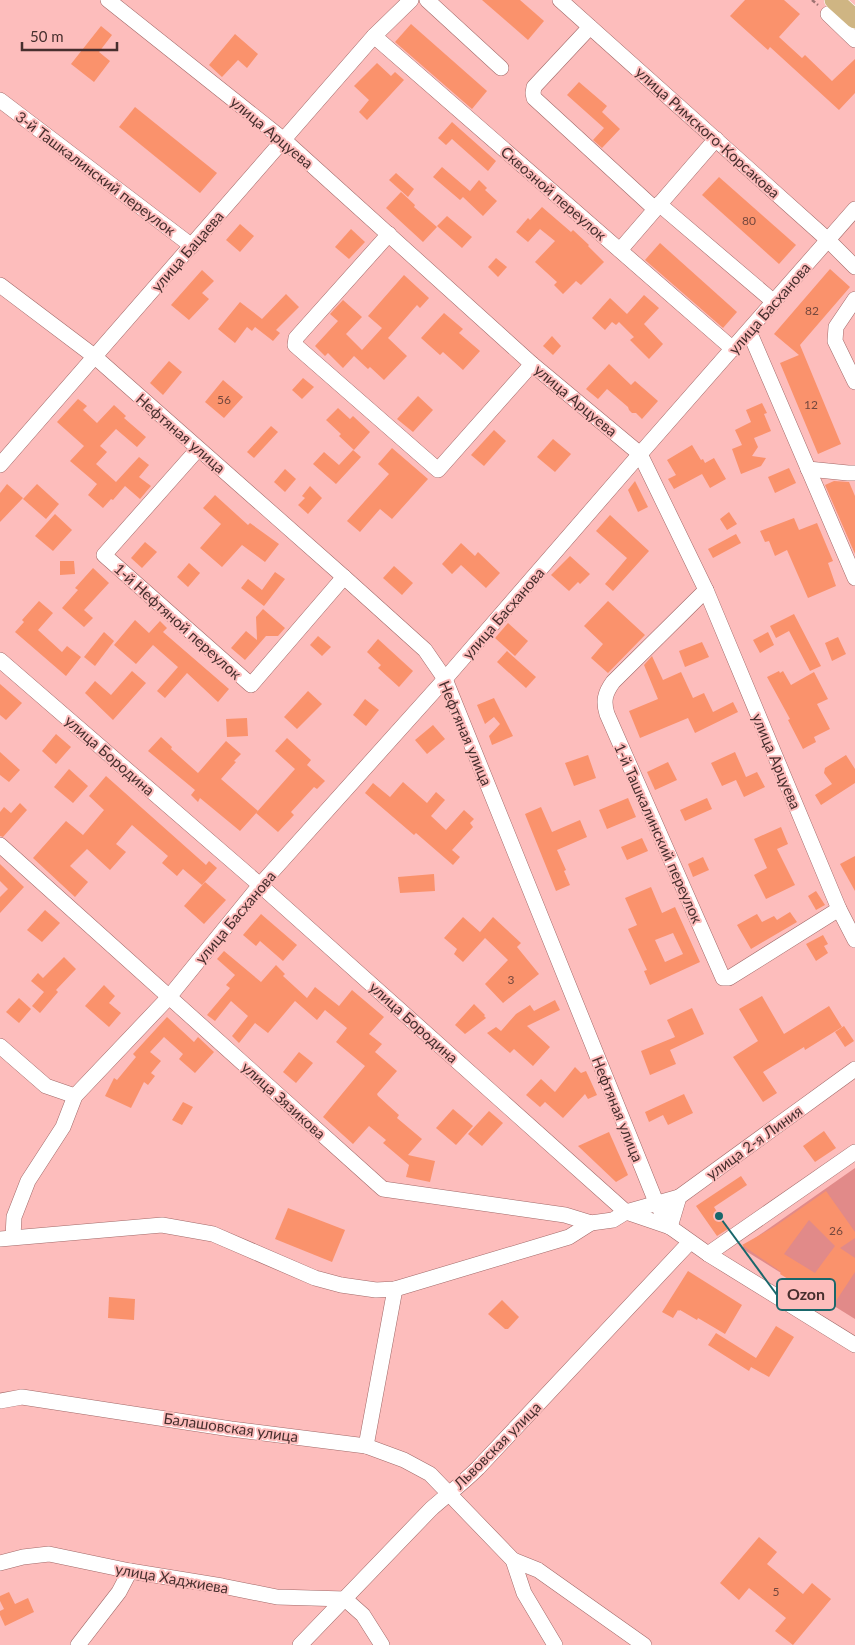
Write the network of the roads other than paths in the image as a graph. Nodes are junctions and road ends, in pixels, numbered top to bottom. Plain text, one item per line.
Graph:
1 (108, 0) edge
2 (411, 0) edge
3 (427, 0) edge
4 (560, 0) edge
5 (841, 14) edge
6 (590, 27) junction
7 (374, 36) junction
8 (855, 40) edge
9 (501, 68) dead end
10 (0, 100) edge
11 (716, 139) junction
12 (284, 140) junction
13 (657, 206) junction
14 (855, 209) edge
15 (389, 234) junction
16 (828, 240) junction
17 (192, 246) junction
18 (620, 250) junction
19 (855, 267) edge
20 (0, 285) edge
21 (855, 298) edge
22 (774, 302) junction
23 (749, 331) junction
24 (733, 349) junction
25 (94, 356) junction
26 (532, 364) junction
27 (855, 382) edge
28 (198, 449) junction
29 (640, 454) junction
30 (0, 465) edge
31 (808, 469) junction
32 (855, 473) edge
33 (344, 577) junction
34 (855, 578) edge
35 (706, 590) junction
36 (0, 660) edge
37 (446, 679) junction
38 (0, 846) edge
39 (260, 885) junction
40 (839, 909) junction
41 (855, 940) edge
42 (169, 997) junction
43 (0, 1046) edge
44 (855, 1069) edge
45 (75, 1096) junction
46 (855, 1152) edge
47 (679, 1197) junction
48 (656, 1202) junction
49 (626, 1212) junction
50 (591, 1223) junction
51 (670, 1227) junction
52 (6, 1238) edge
53 (690, 1242) junction
54 (708, 1254) junction
55 (395, 1289) junction
56 (855, 1344) edge
57 (0, 1401) edge
58 (366, 1446) junction
59 (448, 1493) junction
60 (513, 1560) junction
61 (0, 1563) edge
62 (130, 1571) junction
63 (345, 1599) junction
64 (78, 1645) edge
65 (300, 1645) edge
66 (382, 1645) edge
67 (555, 1645) edge
68 (644, 1645) edge

1 - 12 street, улица Арцуева
2 - 7 street, улица Бацаева
3 - 9 street
4 - 6 street, улица Римского-Корсакова
5 - 8 street
6 - 11 street, улица Римского-Корсакова
6 - 13 street
7 - 12 street, улица Бацаева
7 - 18 street, Сквозной переулок
10 - 17 street, 3-й Ташкалинский переулок
11 - 13 street
11 - 16 street, улица Римского-Корсакова
12 - 15 street, улица Арцуева
12 - 17 street, улица Бацаева
13 - 18 street
13 - 22 street
14 - 16 street, улица Басханова
15 - 26 street, улица Арцуева
15 - 26 street
16 - 19 street, улица Римского-Корсакова
16 - 22 street, улица Басханова
17 - 25 street, улица Бацаева
18 - 24 street, Сквозной переулок
20 - 25 street, Нефтяная улица
21 - 27 street
22 - 23 street, улица Басханова
23 - 24 street, улица Басханова
23 - 31 street
24 - 29 street, улица Басханова
25 - 28 street, Нефтяная улица
25 - 30 street, улица Бацаева
26 - 29 street, улица Арцуева
28 - 33 street, Нефтяная улица
28 - 33 street, 1-й Нефтяной переулок
29 - 35 street, улица Арцуева
29 - 37 street, улица Басханова
31 - 32 street
31 - 34 street
33 - 37 street, Нефтяная улица
35 - 40 street, улица Арцуева
35 - 40 street, 1-й Ташкалинский переулок
36 - 39 street, улица Бородина
37 - 39 street, улица Басханова
37 - 48 street, Нефтяная улица
38 - 42 street, улица Зязикова
39 - 42 street, улица Басханова
39 - 49 street, улица Бородина
40 - 41 street, улица Арцуева
42 - 45 street, улица Басханова
42 - 50 street, улица Зязикова
43 - 45 street
44 - 47 street, улица 2-я Линия
45 - 52 street
46 - 54 street
47 - 48 street, улица Зязикова
47 - 51 street
48 - 49 street, улица Зязикова
48 - 51 street, Нефтяная улица
49 - 50 street, улица Зязикова
49 - 51 street, улица Бородина
50 - 55 street
51 - 53 street, улица Бородина
52 - 55 street
53 - 54 street, улица Бородина
53 - 59 street, Львовская улица
54 - 56 street, улица Бородина
55 - 58 street
57 - 58 street, Балашовская улица
58 - 59 street, Балашовская улица
59 - 60 street, Балашовская улица
59 - 63 street, Львовская улица
60 - 67 street
60 - 68 street
61 - 62 street, улица Хаджиева
62 - 63 street, улица Хаджиева
62 - 64 street
63 - 65 street, Львовская улица
63 - 66 street

